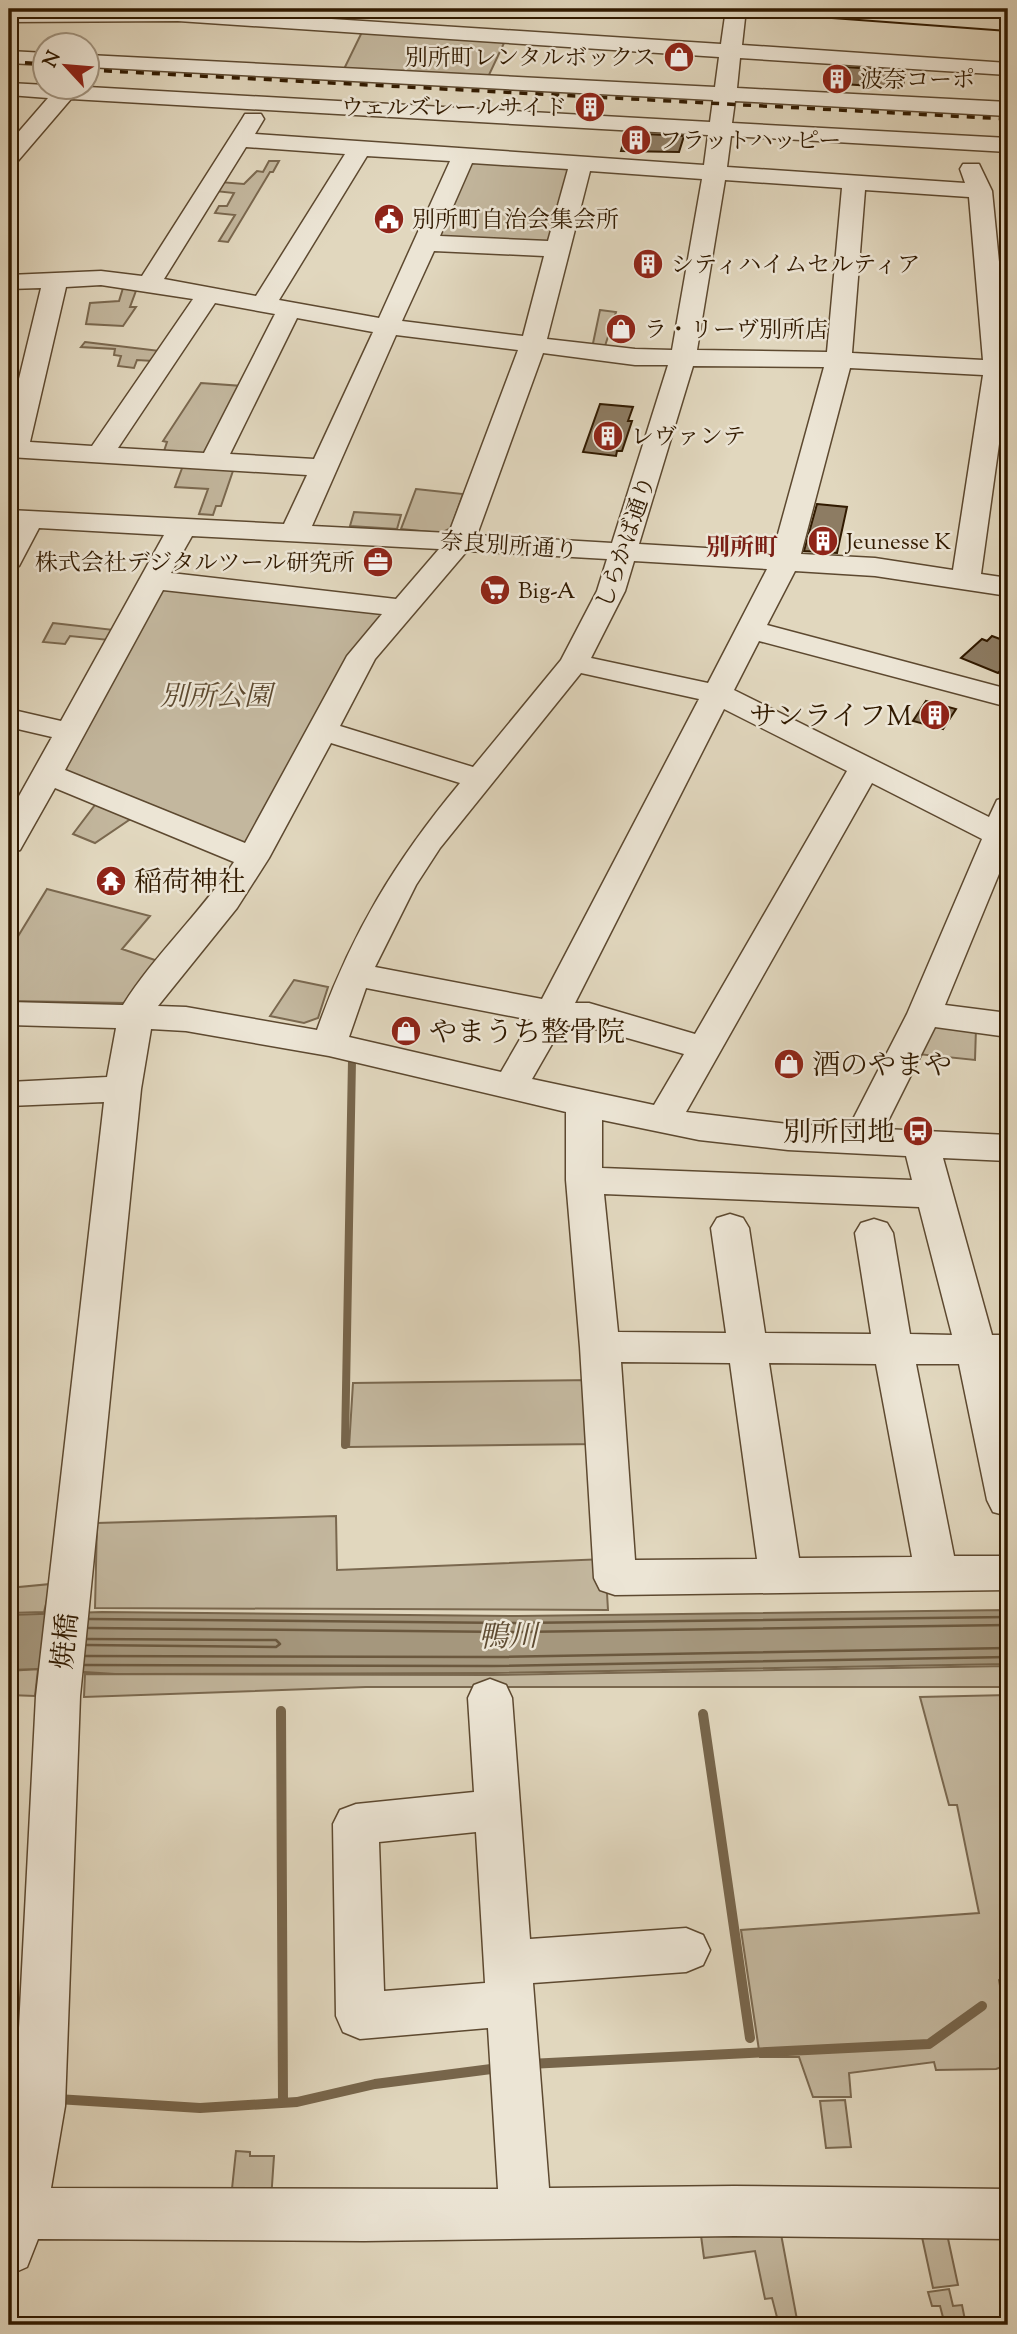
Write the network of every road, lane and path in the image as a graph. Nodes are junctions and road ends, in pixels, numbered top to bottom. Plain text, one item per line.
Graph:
1 (736, 9) edge
2 (805, 9) edge
3 (179, 12) edge
4 (9, 16) edge
5 (1008, 24) edge
6 (521, 27) junction
7 (731, 51) junction
8 (800, 55) junction
9 (9, 57) edge
10 (32, 58) edge
11 (102, 62) edge
12 (166, 65) junction
13 (1008, 69) edge
14 (495, 82) junction
15 (9, 89) edge
16 (32, 90) edge
17 (102, 94) edge
18 (725, 94) junction
19 (793, 98) junction
20 (57, 102) edge
21 (263, 102) junction
22 (1008, 109) edge
23 (721, 128) junction
24 (239, 140) junction
25 (960, 142) junction
26 (1008, 145) edge
27 (361, 147) junction
28 (465, 154) junction
29 (9, 158) edge
30 (581, 162) junction
31 (715, 171) junction
32 (854, 183) junction
33 (980, 191) junction
34 (426, 243) junction
35 (997, 243) edge
36 (557, 249) junction
37 (55, 279) junction
38 (9, 282) edge
39 (149, 284) junction
40 (208, 295) junction
41 (263, 305) junction
42 (1000, 309) edge
43 (289, 310) junction
44 (389, 327) junction
45 (533, 345) junction
46 (683, 358) junction
47 (839, 360) junction
48 (1003, 369) edge
49 (12, 449) edge
50 (100, 454) junction
51 (213, 461) junction
52 (323, 468) junction
53 (981, 477) junction
54 (1008, 482) edge
55 (19, 519) edge
56 (182, 528) junction
57 (295, 534) junction
58 (460, 541) junction
59 (624, 553) junction
60 (9, 560) edge
61 (785, 562) junction
62 (154, 580) junction
63 (967, 580) junction
64 (1008, 587) edge
65 (403, 608) junction
66 (752, 630) junction
67 (574, 663) junction
68 (718, 694) junction
69 (1008, 698) edge
70 (9, 718) edge
71 (322, 730) junction
72 (71, 733) junction
73 (865, 767) junction
74 (48, 774) junction
75 (481, 779) junction
76 (1005, 827) edge
77 (9, 843) edge
78 (253, 858) junction
79 (354, 974) junction
80 (9, 1013) edge
81 (552, 1013) junction
82 (924, 1014) junction
83 (136, 1016) junction
84 (1008, 1025) edge
85 (329, 1044) junction
86 (704, 1048) junction
87 (511, 1085) junction
88 (123, 1089) junction
89 (9, 1094) edge
90 (584, 1104) junction
91 (663, 1121) junction
92 (860, 1141) junction
93 (921, 1144) junction
94 (1008, 1148) edge
95 (584, 1180) junction
96 (932, 1194) junction
97 (730, 1228) dead end
98 (874, 1233) dead end
99 (600, 1347) junction
100 (746, 1347) junction
101 (893, 1349) junction
102 (992, 1350) edge
103 (1008, 1500) edge
104 (936, 1573) junction
105 (1008, 1573) edge
106 (780, 1575) junction
107 (490, 1698) dead end
108 (498, 1810) junction
109 (686, 1950) dead end
110 (512, 2025) junction
111 (1008, 2214) edge
112 (525, 2215) junction
113 (13, 2225) edge

1 - 7 street, しらかば通り
2 - 5 main road
3 - 4 street
3 - 6 street
3 - 12 street
6 - 7 street
6 - 14 street
7 - 8 street
7 - 18 street, しらかば通り
8 - 13 street
8 - 19 street
9 - 10 street
11 - 12 street
12 - 14 street
14 - 18 street
15 - 16 street
17 - 21 street
18 - 19 street
18 - 23 street, しらかば通り
19 - 22 street
20 - 29 street
21 - 23 street
21 - 24 street
23 - 25 street
23 - 31 street, しらかば通り
24 - 27 street
24 - 39 street
25 - 26 street
25 - 33 street
27 - 28 street
27 - 41 street
28 - 30 street
28 - 34 street
30 - 31 street
30 - 36 street
31 - 32 street
31 - 46 street, しらかば通り
32 - 33 street
32 - 47 street
33 - 35 street
34 - 36 street
34 - 44 street
35 - 42 street
36 - 45 street
37 - 38 street
37 - 39 street
37 - 49 street
39 - 40 street
40 - 41 street
40 - 50 street
41 - 43 street
42 - 48 street
43 - 44 street
43 - 51 street
44 - 45 street
44 - 52 street
45 - 46 street
45 - 58 street
46 - 47 street
46 - 59 street, しらかば通り
47 - 48 street
47 - 61 street
48 - 53 street
49 - 50 street
50 - 51 street
51 - 52 street
52 - 57 street
53 - 54 street
53 - 63 street
55 - 56 street, 奈良別所通り
55 - 60 street
56 - 57 street, 奈良別所通り
56 - 62 street
57 - 58 street, 奈良別所通り
58 - 59 street, 奈良別所通り
58 - 65 street
59 - 61 street, 奈良別所通り
59 - 67 street, しらかば通り
61 - 63 street, 奈良別所通り
61 - 66 street
62 - 65 street
62 - 72 street
63 - 64 street, 奈良別所通り
65 - 71 street
66 - 68 street
66 - 69 street
67 - 68 street
67 - 75 street, しらかば通り
68 - 73 street
68 - 81 street
70 - 72 street
71 - 75 street
71 - 78 street
72 - 74 street
73 - 76 street
73 - 86 street
74 - 77 street
74 - 78 street
75 - 79 street, しらかば通り
76 - 82 street
78 - 83 street
79 - 81 street
79 - 85 street, しらかば通り
80 - 83 street
81 - 86 street
81 - 87 street
82 - 84 street
82 - 92 street
83 - 85 street
83 - 88 street, 焼橋
85 - 87 street
86 - 91 street
87 - 90 street
88 - 89 street
88 - 113 street, 焼橋
90 - 91 street
90 - 95 street
91 - 92 street
92 - 93 street
93 - 94 street
93 - 96 street
95 - 96 street
95 - 99 street
96 - 102 street
97 - 100 street
98 - 101 street
99 - 100 street
99 - 106 street
100 - 101 street
100 - 106 street
101 - 102 street
101 - 104 street
102 - 103 street
104 - 105 street
104 - 106 street
107 - 108 street
108 - 110 street
108 - 110 street
109 - 110 street
110 - 112 street
111 - 112 street
112 - 113 street

